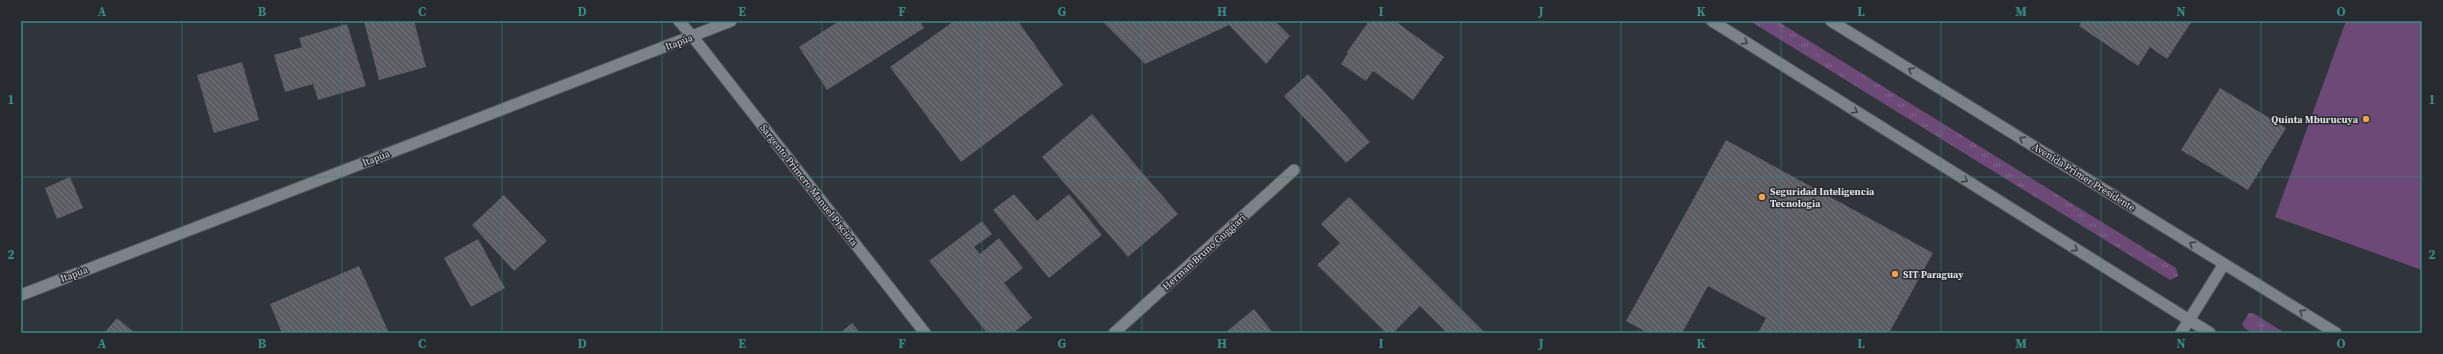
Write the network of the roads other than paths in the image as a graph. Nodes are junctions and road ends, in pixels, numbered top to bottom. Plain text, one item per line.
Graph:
1 (679, 21) edge
2 (731, 21) edge
3 (1712, 21) edge
4 (1832, 21) edge
5 (693, 37) junction
6 (1294, 170) dead end
7 (2224, 264) junction
8 (21, 295) edge
9 (2189, 320) junction
10 (1120, 331) edge
11 (924, 333) edge
12 (2181, 333) edge
13 (2210, 333) edge
14 (2336, 333) edge

1 - 5 street, Sargento Primero Manuel Pisciota
2 - 5 street, Itapúa
3 -> 9 street
7 -> 4 street, Avenida Primer Presidente
5 - 8 street, Itapúa
5 - 11 street, Sargento Primero Manuel Pisciota
6 - 10 street, Herman Bruno Guggiari
7 - 9 street
14 -> 7 street, Avenida Primer Presidente
9 - 12 street
9 - 13 street

